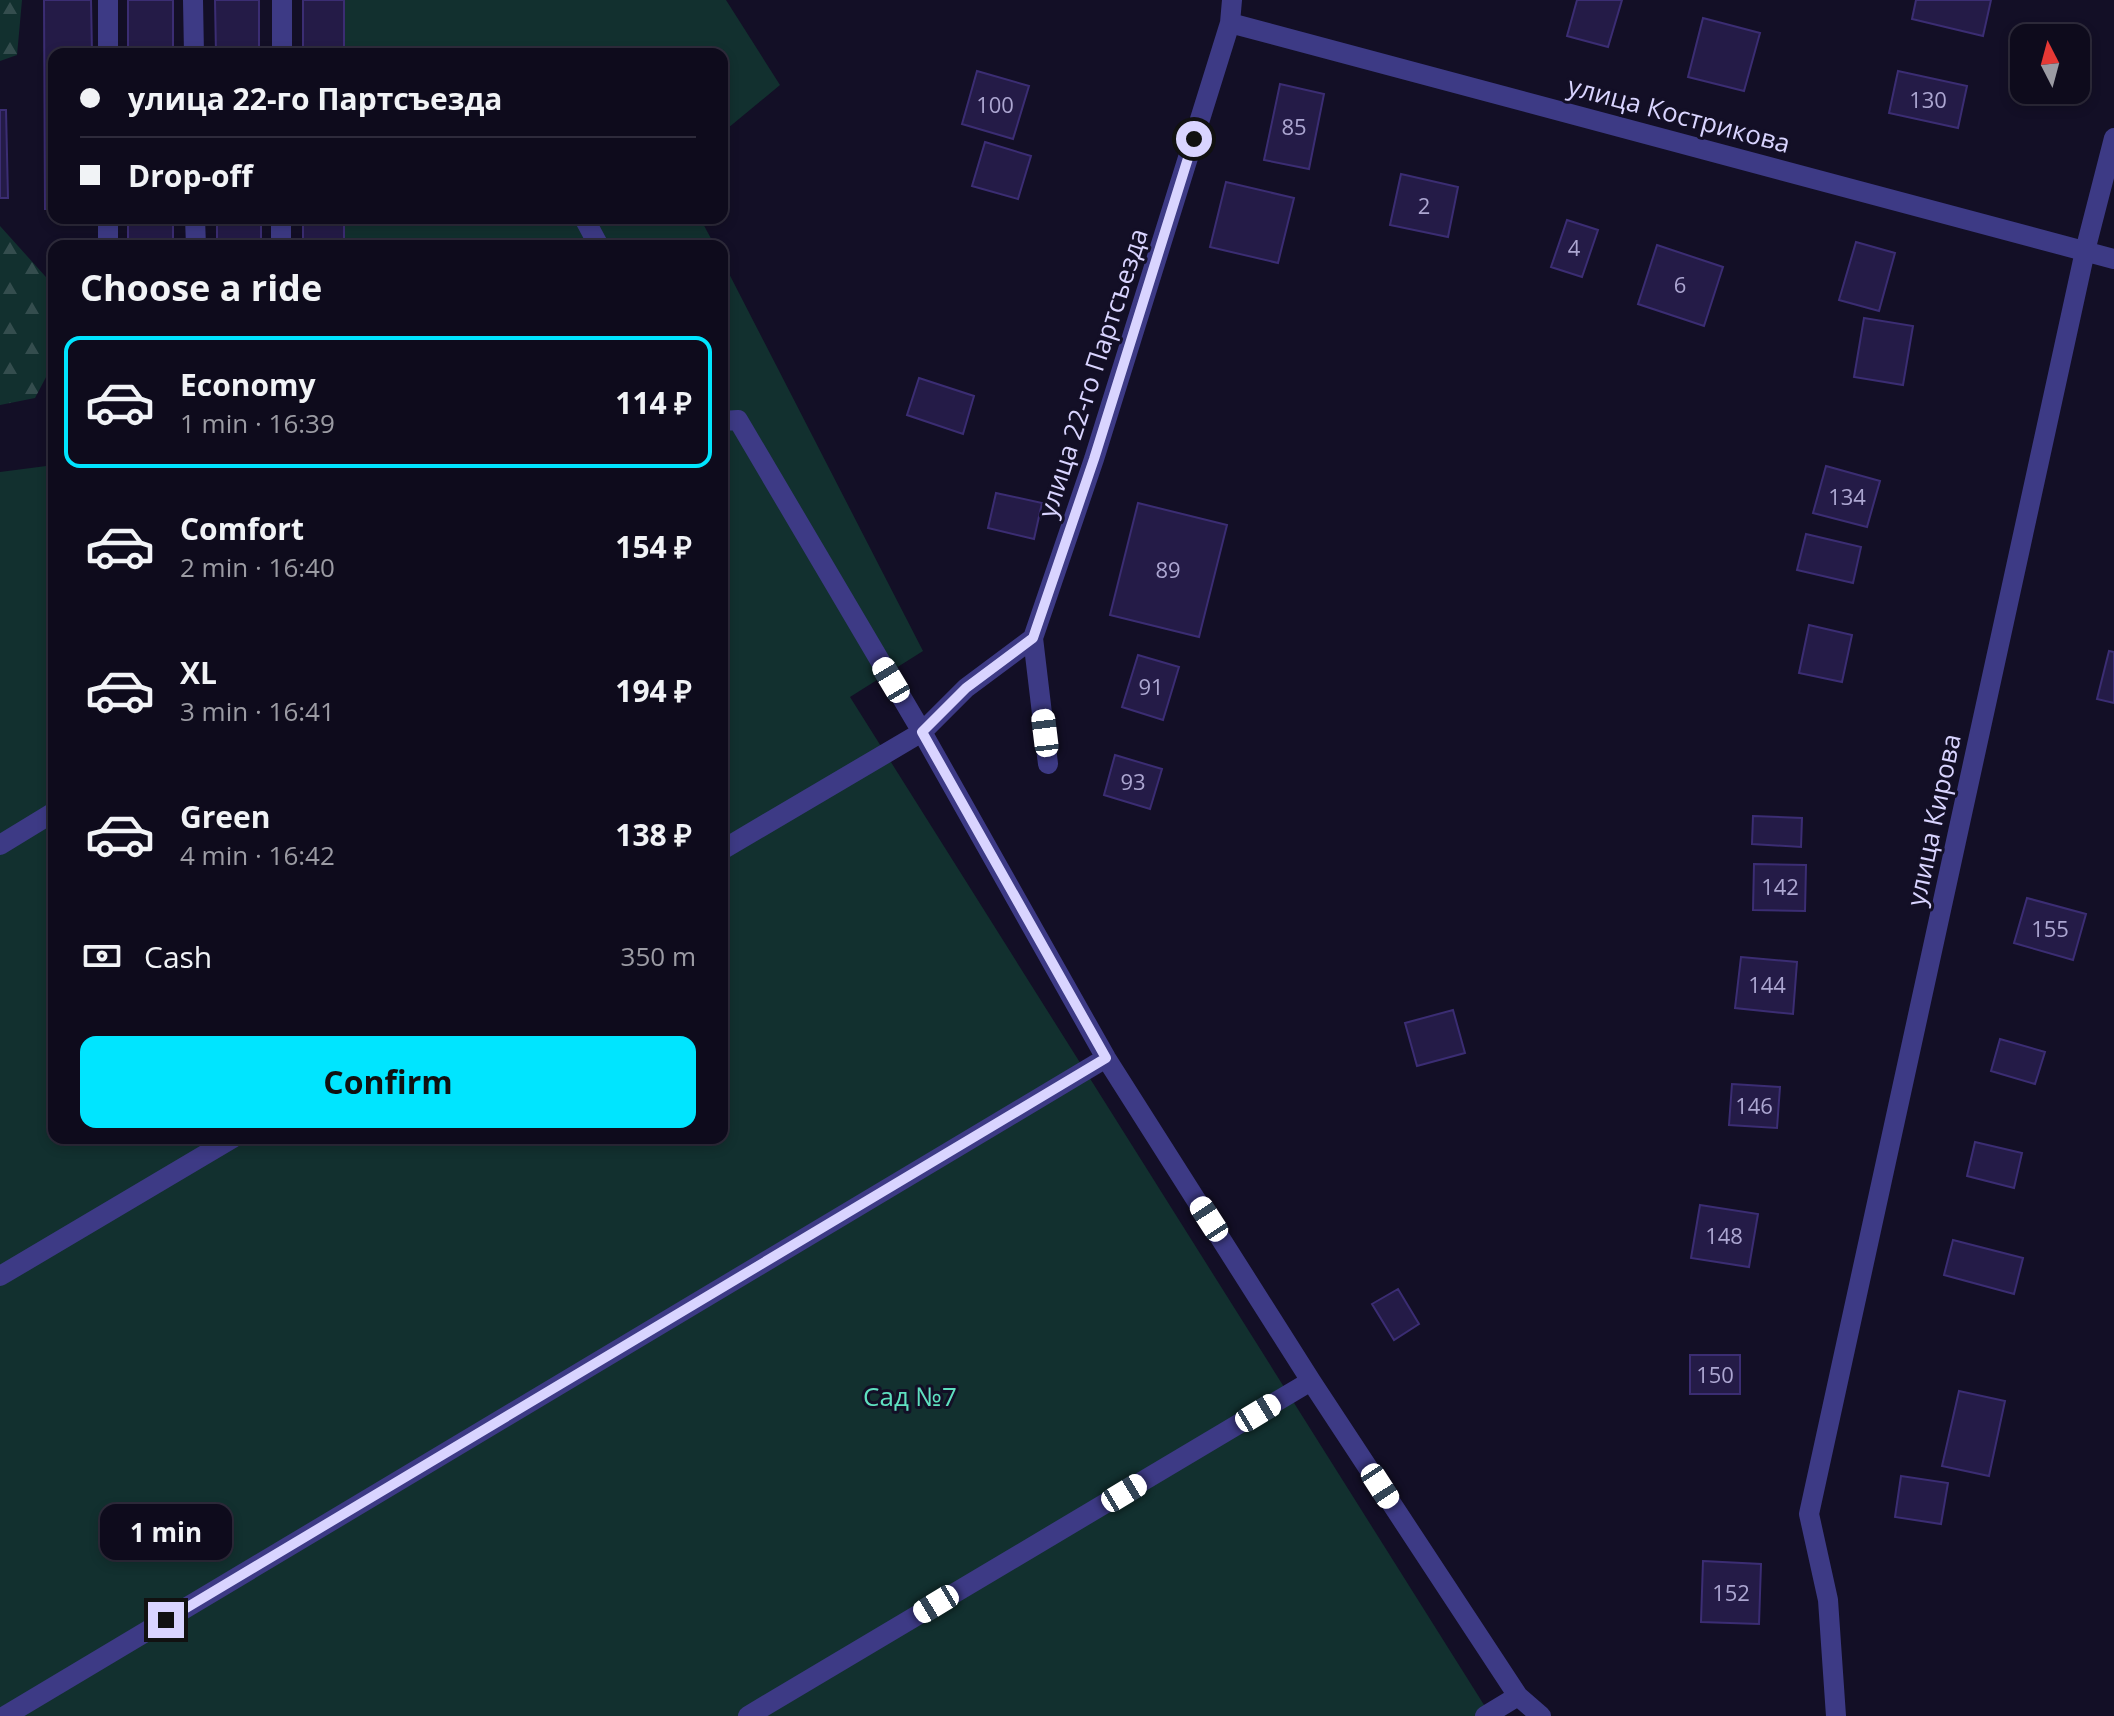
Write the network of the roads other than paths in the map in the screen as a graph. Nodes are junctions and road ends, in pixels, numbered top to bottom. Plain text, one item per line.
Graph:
1 (108, 0) edge
2 (193, 0) edge
3 (282, 0) edge
4 (1232, 0) edge
5 (1230, 23) junction
6 (108, 48) edge
7 (194, 48) edge
8 (282, 48) edge
9 (2114, 138) edge
10 (2085, 251) junction
11 (2114, 259) edge
12 (728, 421) edge
13 (1033, 638) junction
14 (922, 732) junction
15 (1048, 764) dead end
16 (48, 816) edge
17 (0, 845) edge
18 (728, 846) edge
19 (1106, 1058) junction
20 (223, 1144) edge
21 (0, 1276) edge
22 (1311, 1381) junction
23 (1518, 1696) junction
24 (5, 1716) edge
25 (748, 1716) edge
26 (1485, 1716) edge
27 (1541, 1716) edge
28 (1836, 1716) edge

1 - 6 street
2 - 7 street
3 - 8 street
4 - 5 street, улица 22-го Партсъезда
5 - 10 street, улица Кострикова
5 - 13 street, улица 22-го Партсъезда
9 - 10 street, улица Кирова
10 - 11 street, улица Кострикова
10 - 28 street, улица Кирова
12 - 14 street
13 - 14 street
13 - 15 street, улица 22-го Партсъезда
14 - 18 street
14 - 19 street
16 - 17 street
19 - 22 street
19 - 24 street
20 - 21 street
22 - 23 street
22 - 25 street
23 - 26 street
23 - 27 street

